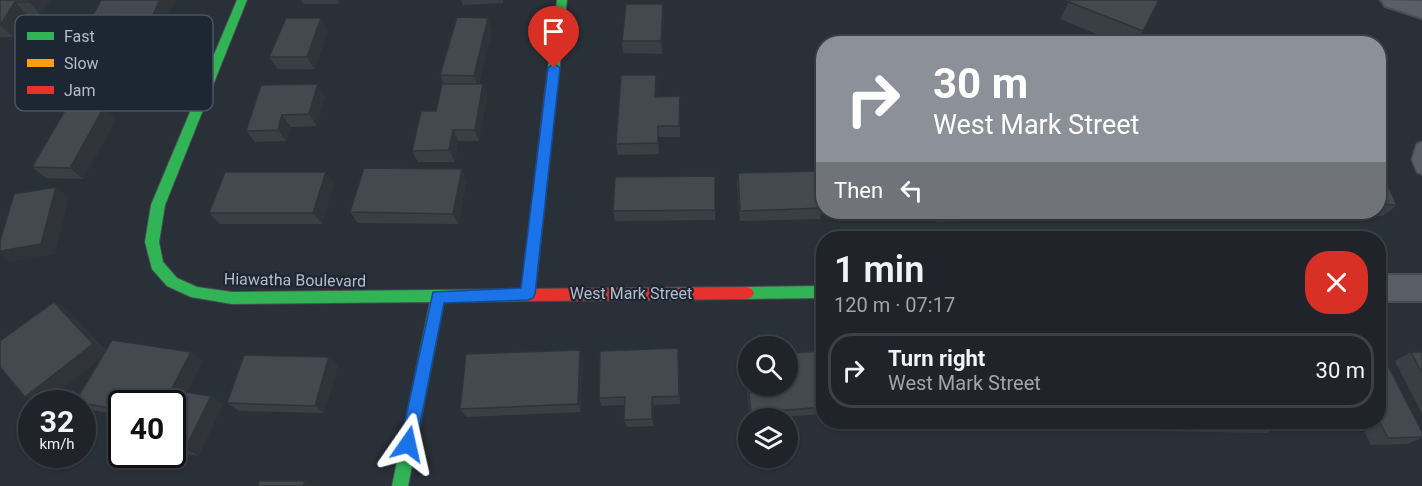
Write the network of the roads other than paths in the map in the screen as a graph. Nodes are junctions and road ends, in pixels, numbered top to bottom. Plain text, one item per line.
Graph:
1 (242, 0) edge
2 (562, 0) edge
3 (1393, 0) edge
4 (1422, 10) edge
5 (213, 71) edge
6 (197, 111) edge
7 (1422, 148) edge
8 (1422, 168) edge
9 (1386, 288) edge
10 (1422, 288) edge
11 (816, 292) edge
12 (528, 294) junction
13 (438, 297) junction
14 (400, 486) edge

1 - 5 street, Hiawatha Boulevard
2 - 12 street
3 - 4 street
6 - 13 street, Hiawatha Boulevard
7 - 8 lane
9 - 10 street
11 - 12 street, West Mark Street
12 - 13 street, West Mark Street
13 - 14 street

